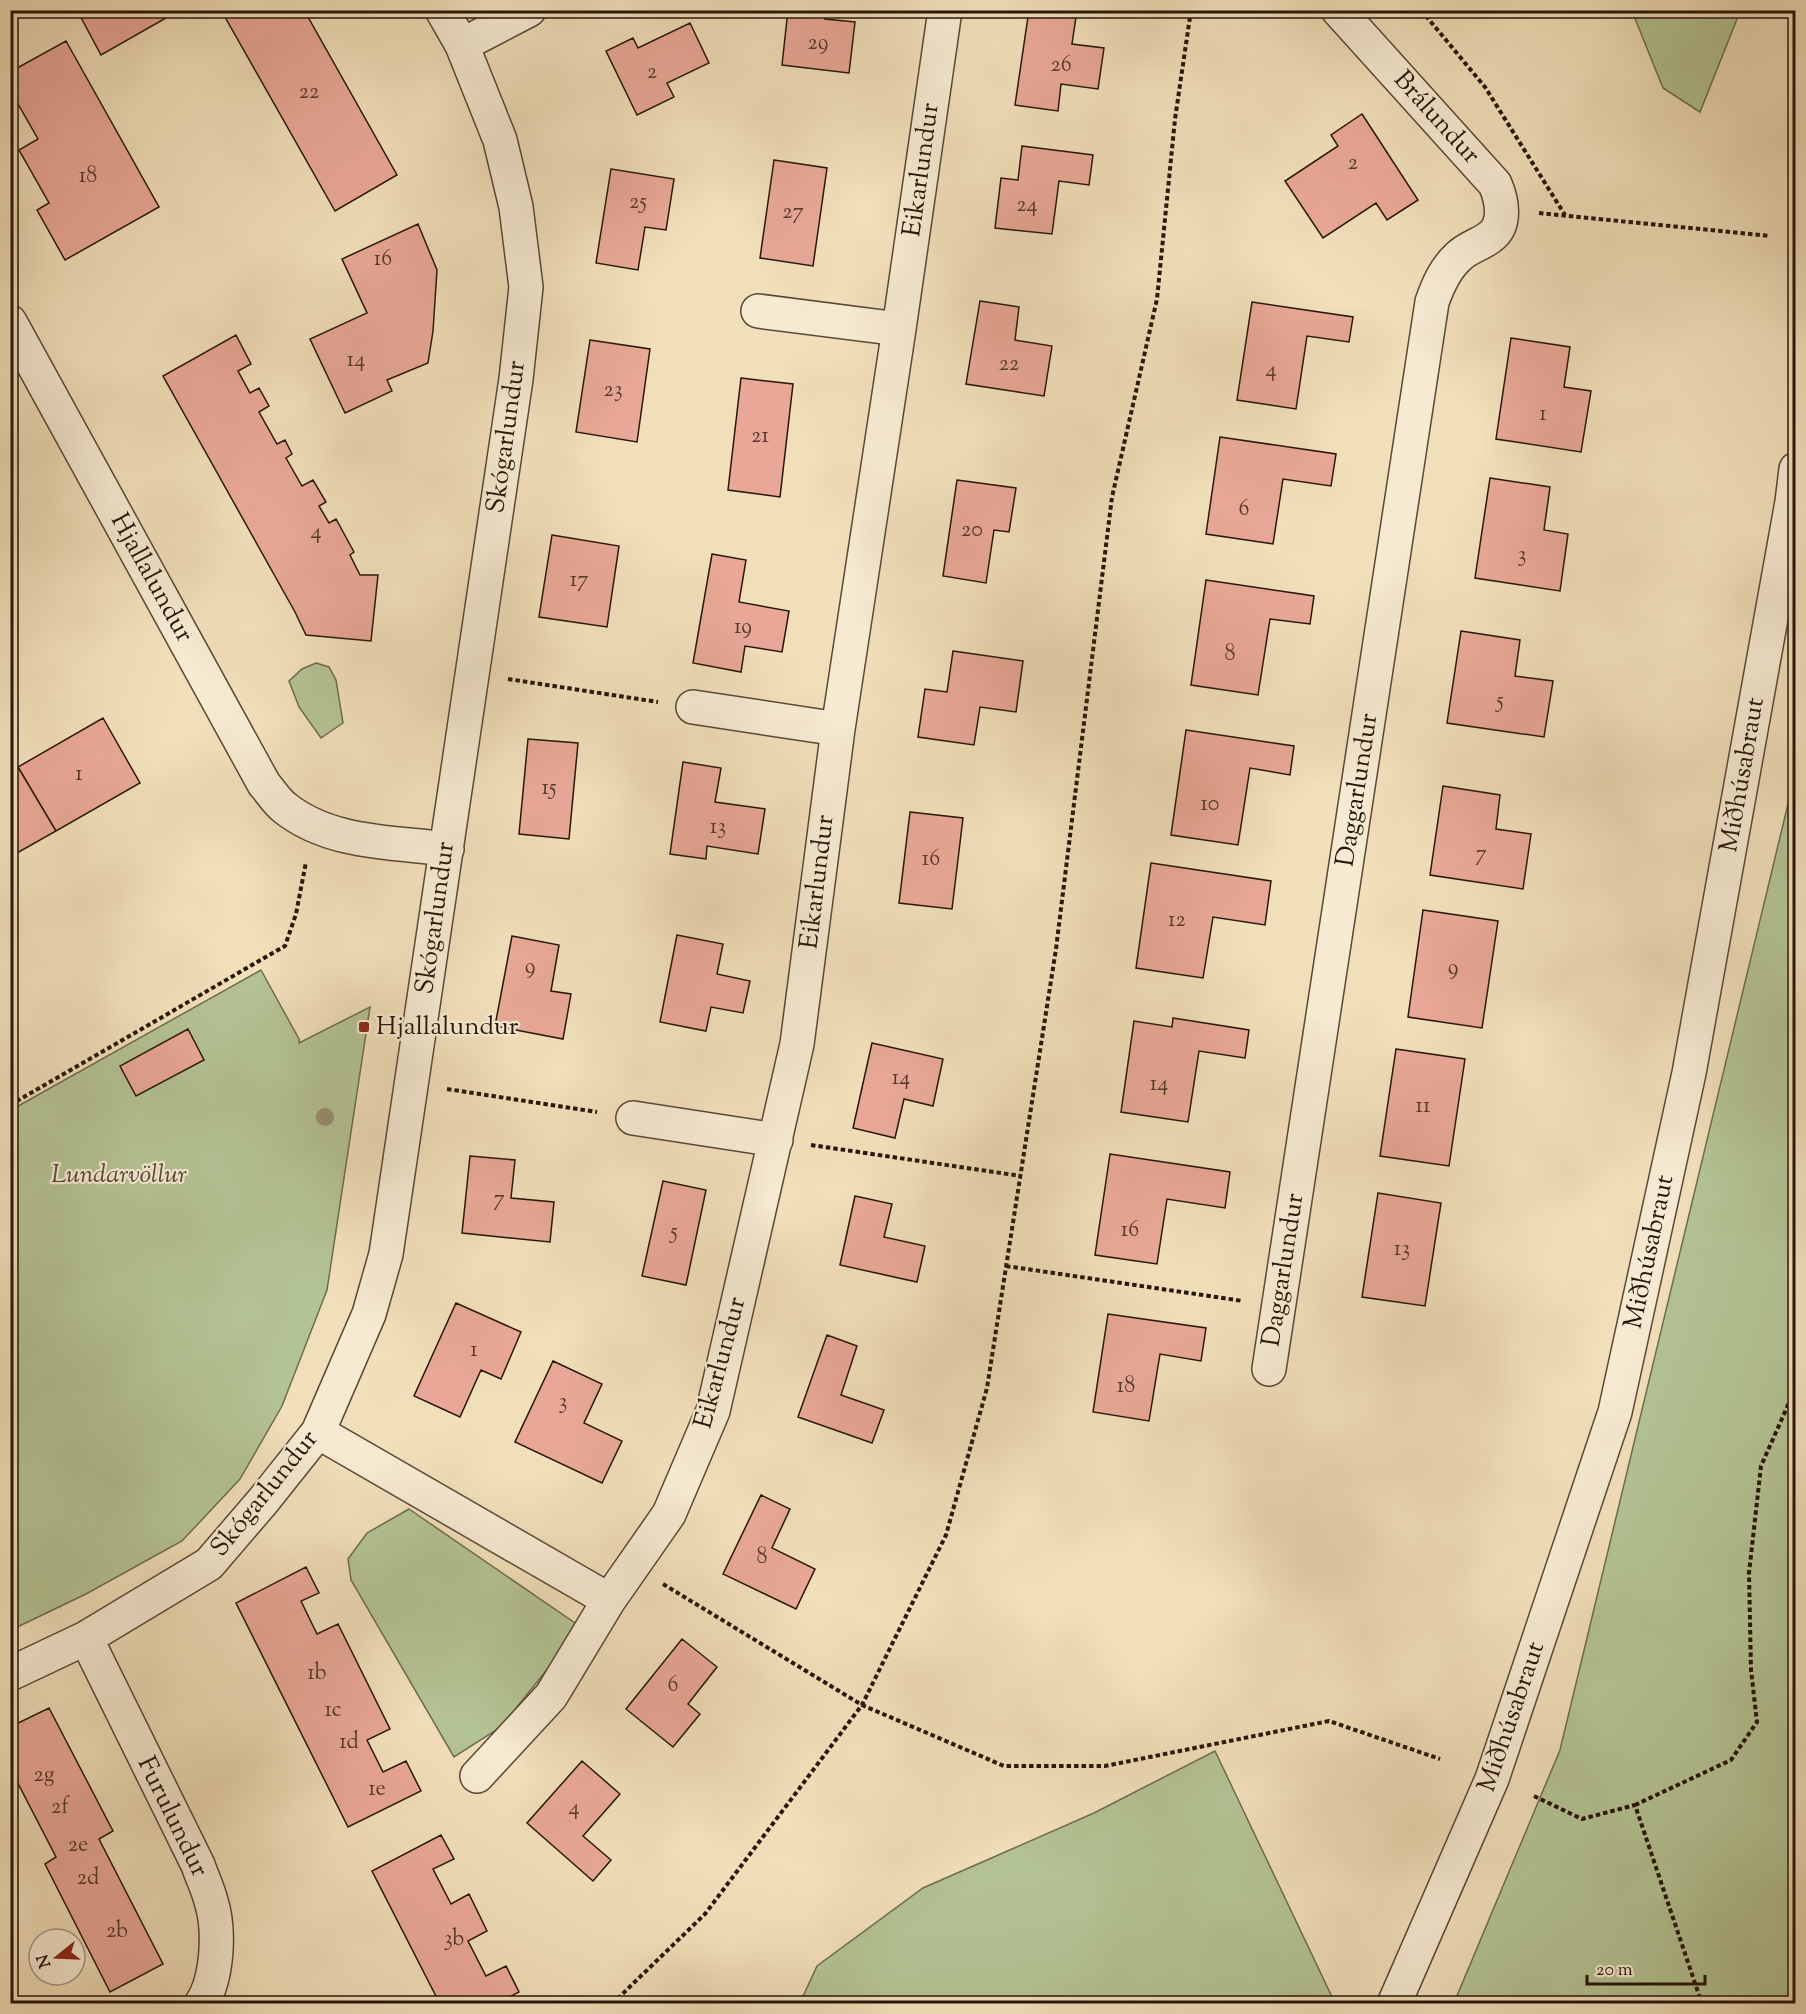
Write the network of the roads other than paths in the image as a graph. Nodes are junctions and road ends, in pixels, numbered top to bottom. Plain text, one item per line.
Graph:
1 (442, 10) edge
2 (529, 10) edge
3 (945, 10) edge
4 (1338, 10) edge
5 (462, 45) junction
6 (1497, 223) joint
7 (758, 311) dead end
8 (10, 322) edge
9 (899, 329) junction
10 (1796, 469) edge
11 (693, 707) road end
12 (838, 729) junction
13 (447, 849) junction
14 (633, 1118) road end
15 (776, 1140) junction
16 (1269, 1369) dead end
17 (318, 1432) junction
18 (609, 1600) junction
19 (86, 1638) junction
20 (10, 1674) edge
21 (477, 1776) dead end
22 (201, 2004) edge
23 (1394, 2004) edge

1 - 5 street, Skógarlundur
2 - 5 street
3 - 9 street, Eikarlundur
4 - 6 street, Brálundur
5 - 13 street, Skógarlundur
6 - 16 street, Daggarlundur
7 - 9 street
8 - 13 street, Hjallalundur
9 - 12 street, Eikarlundur
10 - 23 street, Miðhúsabraut
11 - 12 street
12 - 15 street, Eikarlundur
13 - 17 street, Skógarlundur
14 - 15 street
15 - 18 street, Eikarlundur
17 - 18 street
17 - 19 street, Skógarlundur
18 - 21 street, Eikarlundur
19 - 20 street, Skógarlundur
19 - 22 street, Furulundur

